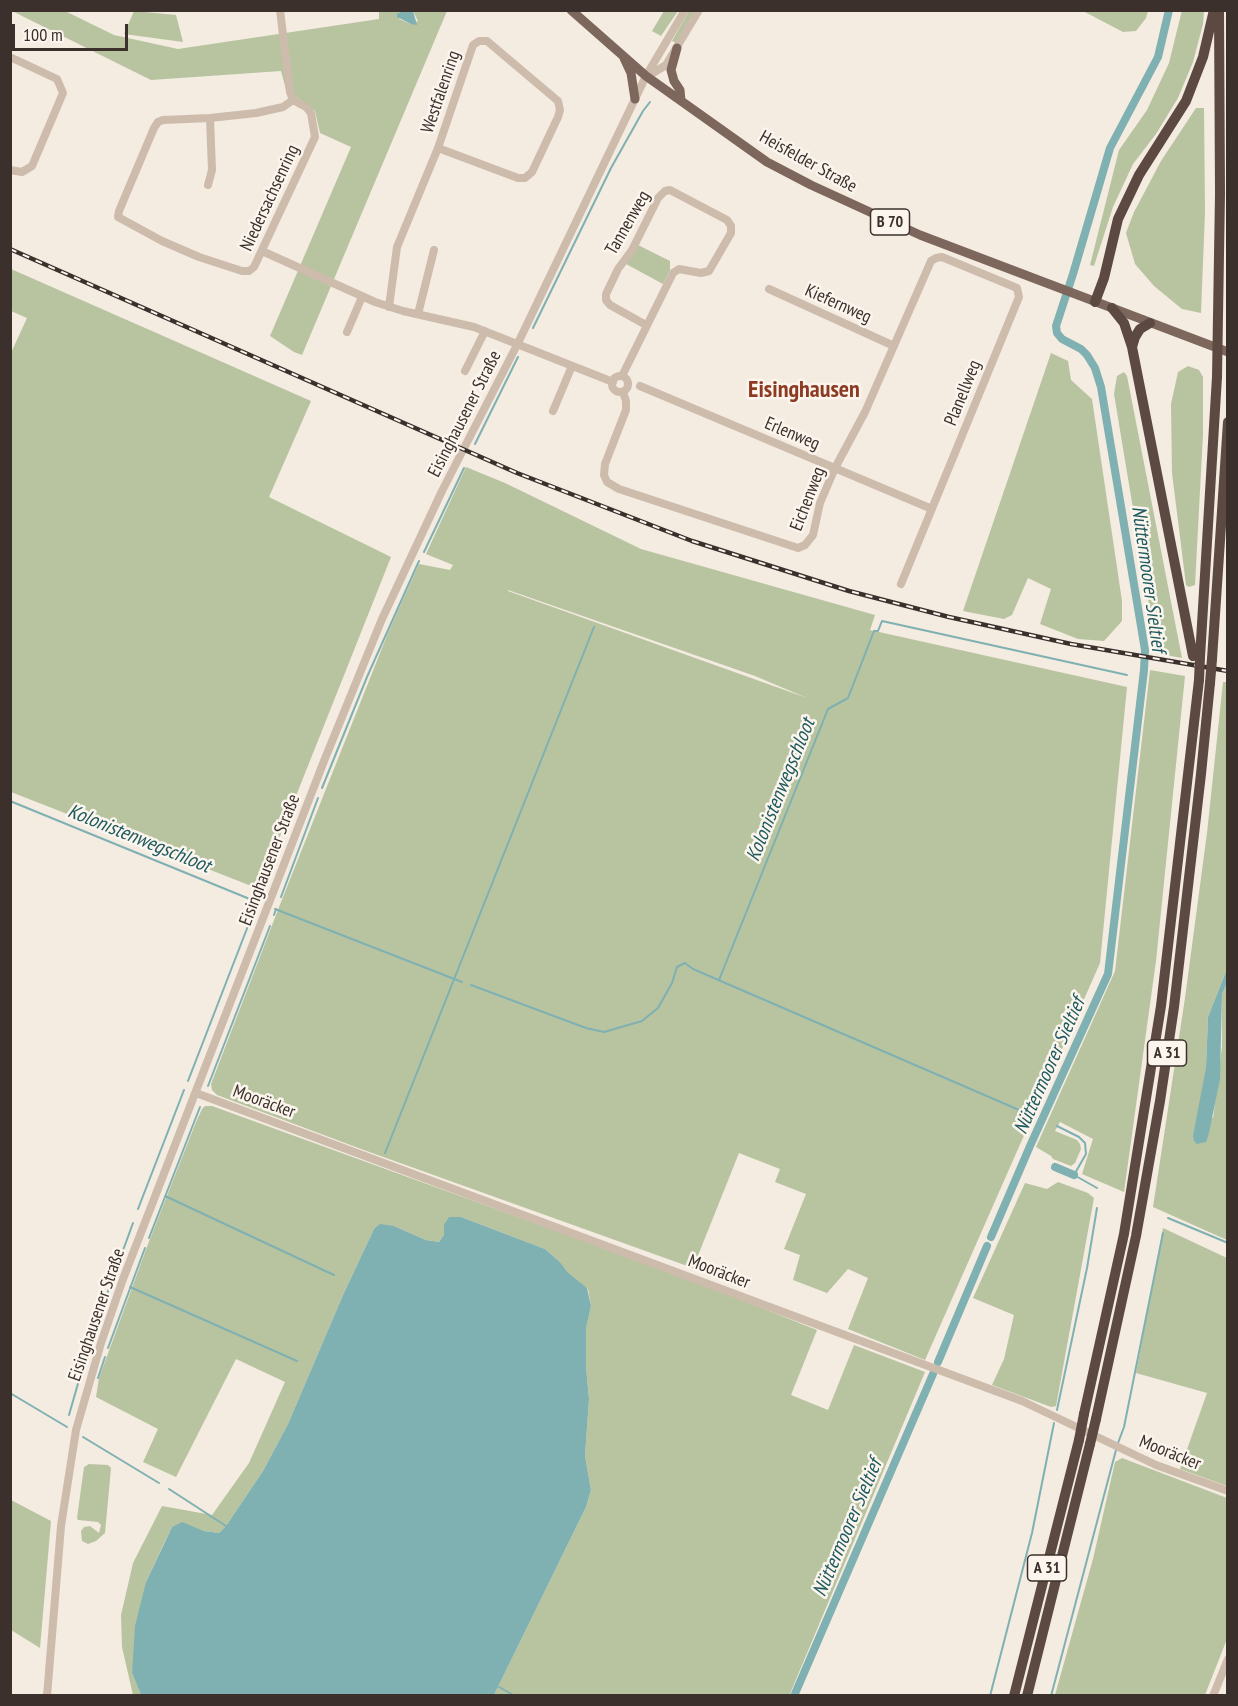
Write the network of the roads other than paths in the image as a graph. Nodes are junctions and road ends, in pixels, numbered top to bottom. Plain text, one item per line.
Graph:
1 (280, 10) edge
2 (571, 10) edge
3 (685, 10) edge
4 (699, 10) edge
5 (1214, 10) edge
6 (1219, 10) edge
7 (677, 48) junction
8 (623, 56) junction
9 (10, 57) edge
10 (646, 76) junction
11 (636, 99) junction
12 (293, 100) junction
13 (681, 100) junction
14 (210, 118) junction
15 (438, 148) junction
16 (10, 170) edge
17 (208, 185) dead end
18 (434, 250) dead end
19 (262, 251) junction
20 (942, 257) joint
21 (769, 289) dead end
22 (362, 297) junction
23 (1095, 302) junction
24 (389, 307) junction
25 (1112, 308) junction
26 (418, 314) junction
27 (1150, 323) junction
28 (646, 325) junction
29 (485, 331) junction
30 (347, 332) dead end
31 (518, 343) junction
32 (894, 346) junction
33 (1132, 347) junction
34 (1227, 352) edge
35 (572, 366) junction
36 (465, 371) dead end
37 (622, 376) junction
38 (613, 382) junction
39 (640, 386) dead end
40 (623, 392) junction
41 (553, 411) dead end
42 (1227, 422) edge
43 (835, 468) junction
44 (932, 509) junction
45 (901, 584) dead end
46 (1198, 660) junction
47 (1204, 681) junction
48 (196, 1093) junction
49 (1227, 1491) edge
50 (1227, 1659) edge
51 (47, 1695) edge
52 (1014, 1695) edge
53 (1027, 1695) edge
54 (1213, 1695) edge

1 - 12 street
2 - 8 main road, Heisfelder Straße / B 70
3 - 10 street, Eisinghausener Straße
4 - 7 street
5 - 23 highway
6 - 46 highway, A 31, bridge
7 - 10 street
7 - 13 main road
8 - 10 main road, Heisfelder Straße / B 70
8 - 11 main road, B 70
9 - 16 street
10 - 11 street, Eisinghausener Straße
10 - 13 main road, Heisfelder Straße / B 70
11 - 31 street, Eisinghausener Straße
12 - 14 street, Niedersachsenring
12 - 19 street, Niedersachsenring
13 - 23 main road, Heisfelder Straße / B 70
14 - 17 street
14 - 19 street, Niedersachsenring
15 - 15 street, Westfalenring
15 - 24 street, Westfalenring
18 - 26 street
19 - 22 street
20 - 32 street, Eichenweg
20 - 44 street, Planellweg
21 - 32 street, Kiefernweg
22 - 24 street
22 - 30 street
23 - 25 main road, Heisfelder Straße / B 70
24 - 26 street
25 - 27 main road, Heisfelder Straße / B 70
25 - 33 highway
26 - 29 street
27 - 33 highway
27 - 34 main road, Heisfelder Straße / B 70
28 - 28 street, Tannenweg
28 - 37 street, Tannenweg
29 - 31 street
29 - 36 street
31 - 35 street
31 - 48 street, Eisinghausener Straße
32 - 43 street, Eichenweg
33 - 46 highway
35 - 38 street
35 - 41 street
37 - 38 street
37 - 40 street
38 - 40 street
39 - 43 street, Erlenweg
40 - 43 street, Eichenweg
42 - 47 highway, A 31, bridge
43 - 44 street, Erlenweg
44 - 45 street, Planellweg
46 - 47 highway, A 31, bridge
47 - 52 highway, A 31, bridge
47 - 53 highway, A 31, bridge
48 - 49 street, Mooräcker
48 - 51 street, Eisinghausener Straße
50 - 54 street

